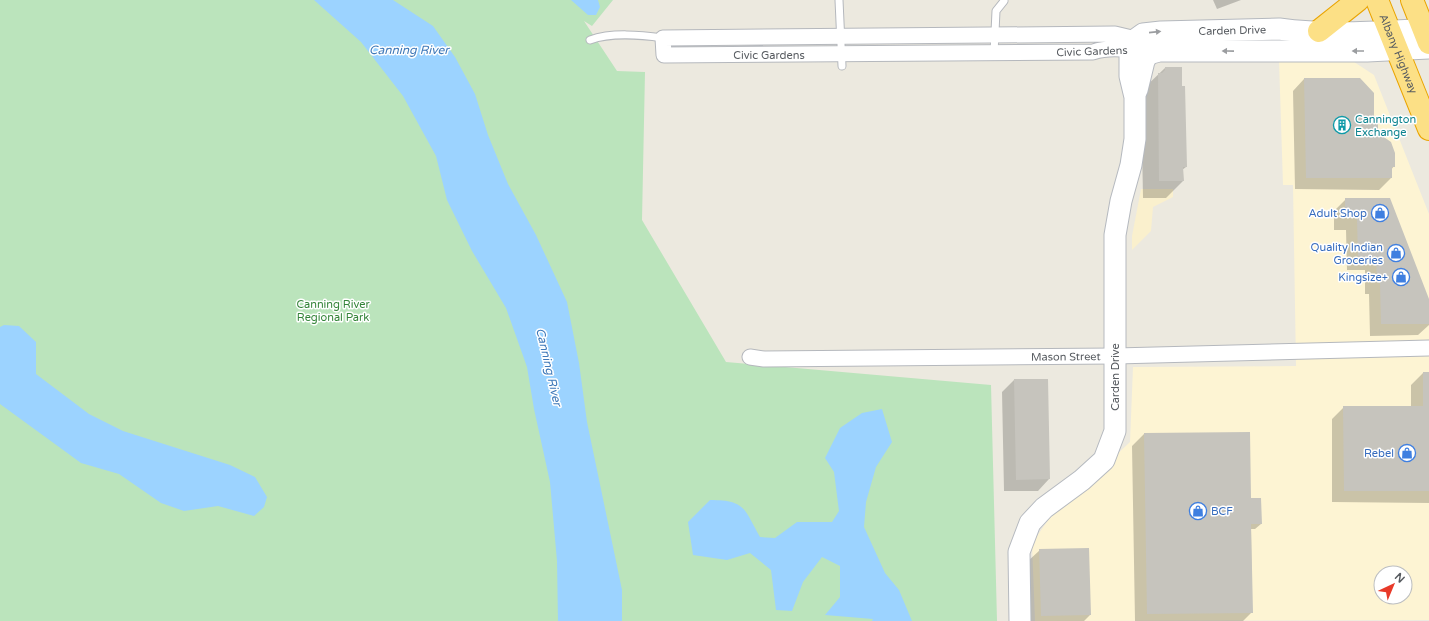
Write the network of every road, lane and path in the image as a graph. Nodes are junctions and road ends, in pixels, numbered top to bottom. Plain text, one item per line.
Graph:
1 (839, 0) edge
2 (1358, 0) edge
3 (1377, 0) edge
4 (1412, 0) edge
5 (1004, 1) dead end
6 (1261, 30) junction
7 (1319, 31) junction
8 (994, 35) junction
9 (841, 36) junction
10 (1428, 37) edge
11 (663, 38) junction
12 (590, 40) dead end
13 (1394, 40) junction
14 (1138, 48) junction
15 (1261, 51) junction
16 (994, 53) junction
17 (842, 60) junction
18 (1429, 129) edge
19 (1429, 348) edge
20 (1116, 356) junction
21 (750, 358) dead end
22 (1020, 621) edge

1 - 9 lane
2 - 7 highway
3 - 13 highway, Albany Highway
4 - 10 highway
5 - 8 lane
6 - 7 street, Carden Drive
14 -> 6 street, Carden Drive
6 - 15 street
7 - 13 street, Carden Drive
8 - 9 street, Civic Gardens
8 - 14 street, Civic Gardens
8 - 16 lane
9 - 11 street, Civic Gardens
9 - 17 lane
10 - 13 street
11 - 12 lane
11 - 17 street, Civic Gardens
13 -> 15 street, Carden Drive
13 - 18 highway, Albany Highway
15 -> 14 street, Carden Drive
14 - 16 street, Civic Gardens
14 - 20 street, Carden Drive
16 - 17 street, Civic Gardens
19 - 20 street, Mason Street
20 - 21 street, Mason Street
20 - 22 street, Carden Drive

